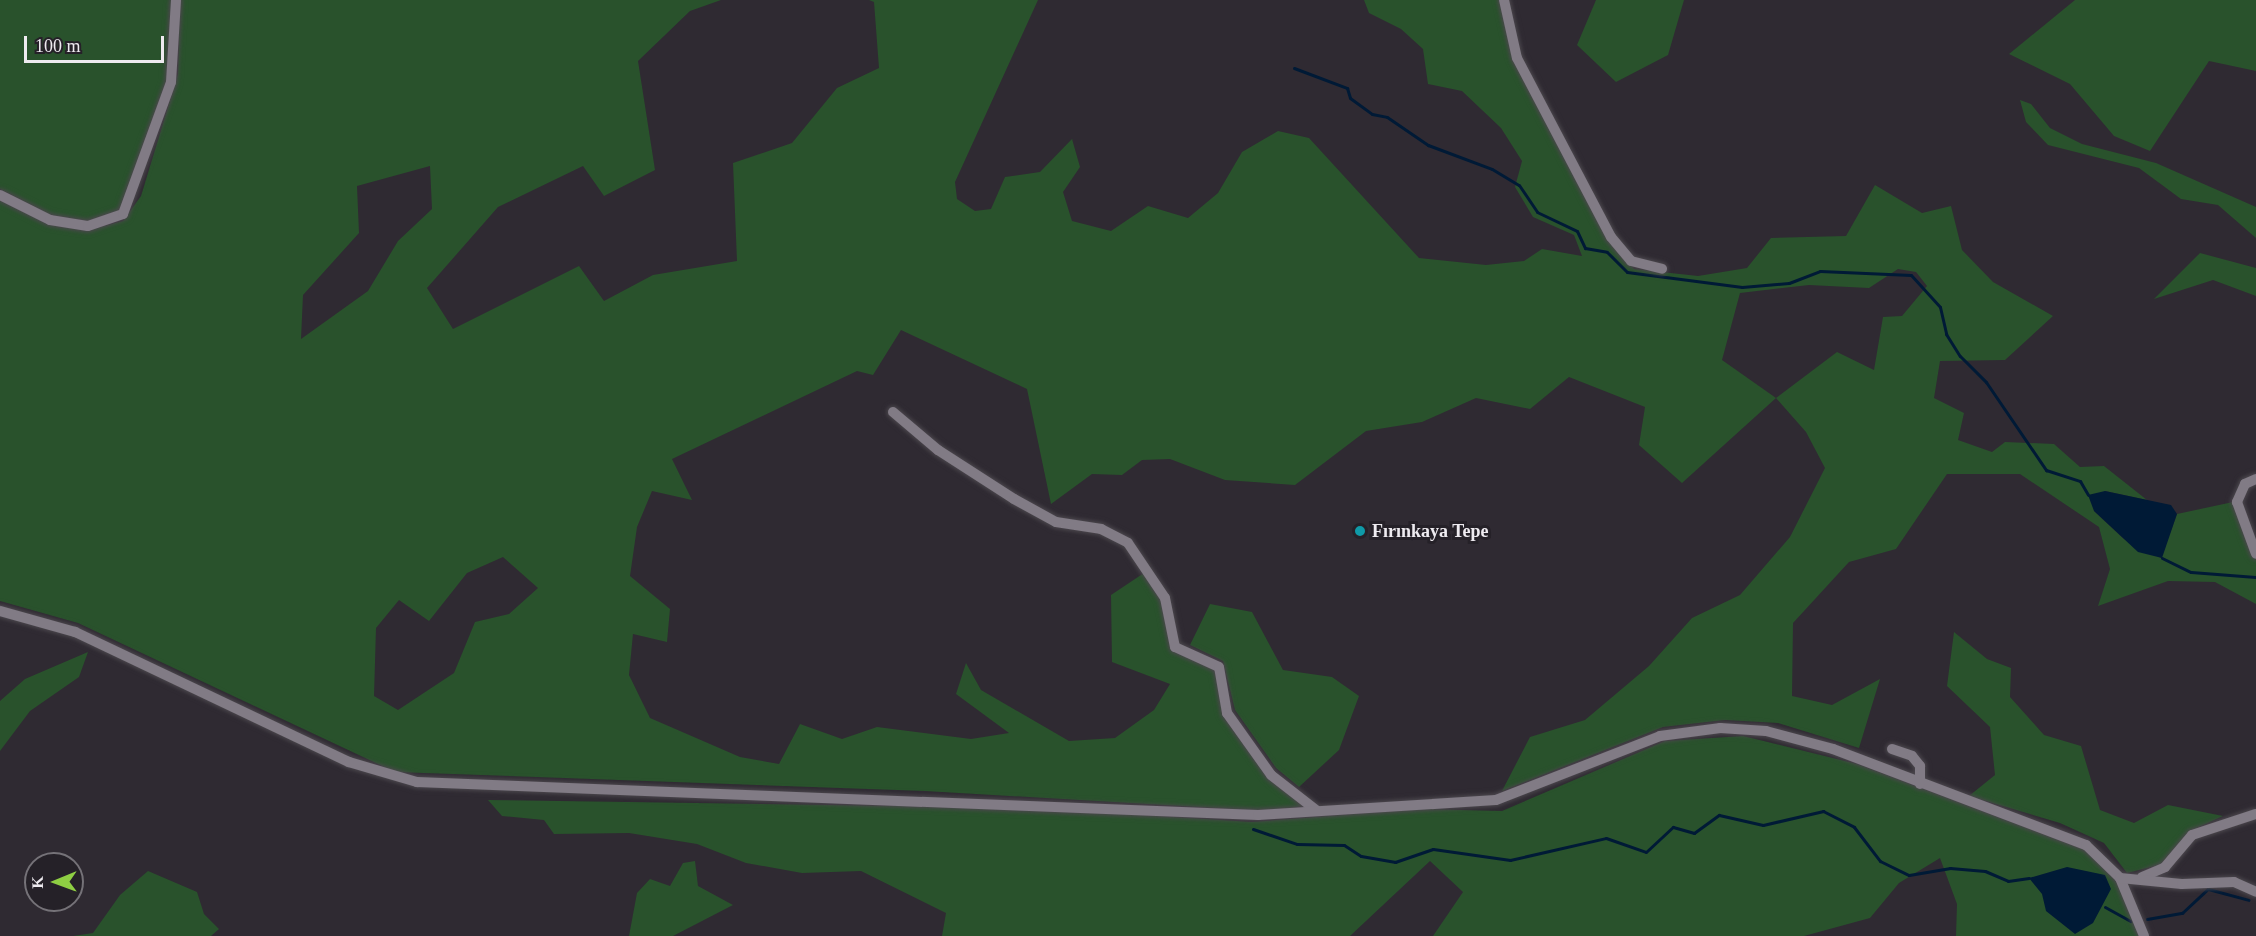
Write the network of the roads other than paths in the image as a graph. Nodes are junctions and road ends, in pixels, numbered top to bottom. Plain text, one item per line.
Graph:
1 (176, 0) edge
2 (1504, 0) edge
3 (0, 195) edge
4 (1662, 269) dead end
5 (893, 412) dead end
6 (2256, 479) edge
7 (2256, 554) edge
8 (0, 611) edge
9 (1892, 749) dead end
10 (1920, 784) junction
11 (1316, 810) junction
12 (2256, 814) edge
13 (2142, 877) junction
14 (2120, 878) junction
15 (2256, 892) edge
16 (2144, 936) edge

1 - 3 street
2 - 4 street
5 - 11 street
6 - 7 street
8 - 11 street
9 - 10 street
10 - 11 street
10 - 14 street
12 - 13 street
13 - 14 street
13 - 15 street
14 - 16 street

